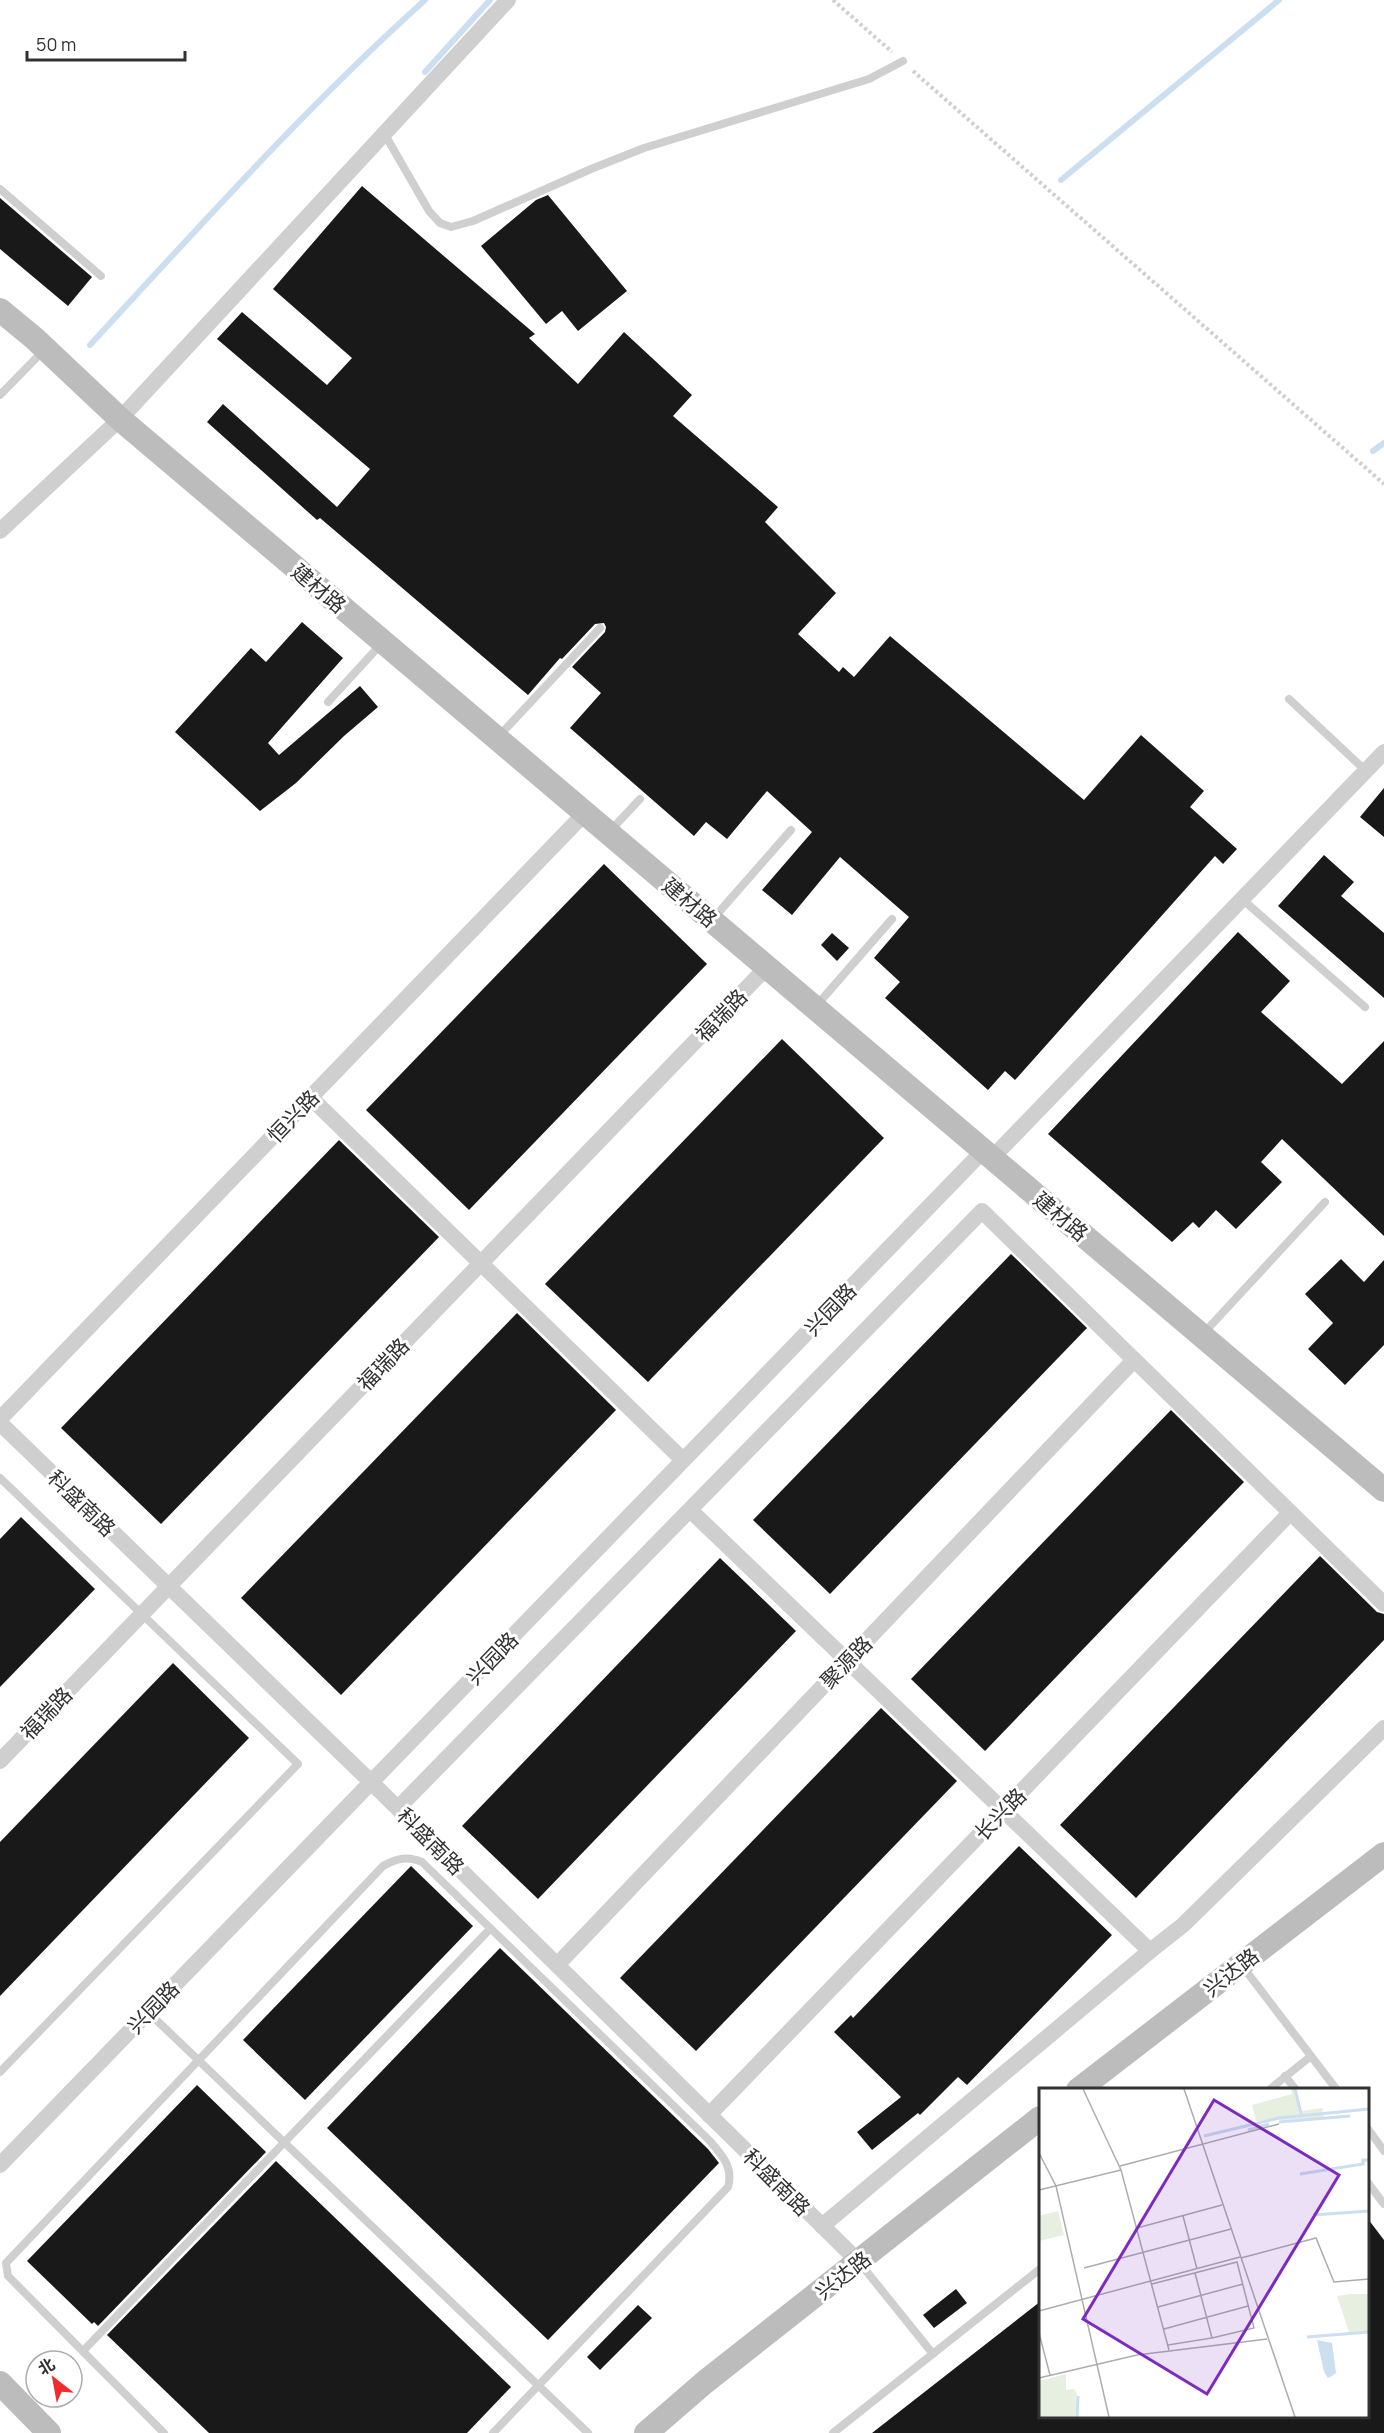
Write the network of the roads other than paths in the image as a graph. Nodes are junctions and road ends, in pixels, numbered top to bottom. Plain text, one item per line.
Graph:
1 (508, 0) edge
2 (903, 62) road end
3 (384, 133) junction
4 (0, 189) edge
5 (101, 276) dead end
6 (0, 310) edge
7 (45, 349) junction
8 (0, 395) edge
9 (120, 419) junction
10 (0, 531) edge
11 (600, 628) dead end
12 (383, 642) junction
13 (1289, 699) dead end
14 (328, 702) dead end
15 (497, 739) junction
16 (1384, 752) edge
17 (1366, 771) junction
18 (640, 799) dead end
19 (585, 813) junction
20 (791, 830) dead end
21 (608, 833) junction
22 (1242, 899) junction
23 (892, 919) dead end
24 (712, 920) junction
25 (767, 967) junction
26 (1365, 1007) dead end
27 (815, 1008) junction
28 (311, 1098) junction
29 (988, 1154) junction
30 (1325, 1202) dead end
31 (481, 1263) junction
32 (1202, 1336) junction
33 (1134, 1360) junction
34 (0, 1421) edge
35 (683, 1460) junction
36 (0, 1478) edge
37 (1384, 1490) edge
38 (690, 1510) junction
39 (1290, 1513) junction
40 (168, 1586) junction
41 (1384, 1604) edge
42 (142, 1614) junction
43 (847, 1660) junction
44 (1384, 1728) edge
45 (0, 1761) edge
46 (371, 1782) junction
47 (398, 1808) junction
48 (1003, 1810) junction
49 (1384, 1854) edge
50 (490, 1929) junction
51 (1150, 1951) junction
52 (1241, 1964) junction
53 (557, 1965) junction
54 (148, 2012) junction
55 (1311, 2056) junction
56 (199, 2060) junction
57 (0, 2072) edge
58 (1286, 2076) junction
59 (1081, 2088) edge
60 (1271, 2088) edge
61 (1295, 2088) edge
62 (1335, 2088) edge
63 (709, 2115) junction
64 (1039, 2120) edge
65 (1369, 2130) edge
66 (284, 2142) junction
67 (1384, 2151) edge
68 (0, 2165) edge
69 (1369, 2184) edge
70 (1384, 2204) edge
71 (822, 2226) junction
72 (859, 2262) junction
73 (1039, 2271) edge
74 (81, 2349) edge
75 (84, 2350) edge
76 (84, 2352) edge
77 (933, 2354) junction
78 (0, 2383) edge
79 (538, 2385) junction
80 (49, 2433) edge
81 (164, 2433) edge
82 (493, 2433) edge
83 (588, 2433) edge
84 (646, 2433) edge
85 (833, 2433) edge

1 - 3 street
2 - 3 lane
3 - 9 street
4 - 5 lane
6 - 7 street, 建材路
7 - 8 lane
7 - 9 street, 建材路
9 - 10 street
9 - 12 street, 建材路
11 - 15 lane
12 - 14 lane
12 - 15 street, 建材路
13 - 17 lane
15 - 19 street, 建材路
16 - 17 street, 兴园路
17 - 22 street, 兴园路
18 - 21 lane
19 - 21 street, 建材路
19 - 28 street, 恒兴路
20 - 24 lane
21 - 24 street, 建材路
22 - 26 lane
22 - 29 street, 兴园路
23 - 27 lane
24 - 25 street, 建材路
25 - 27 street, 建材路
25 - 31 street, 福瑞路
27 - 29 street, 建材路
28 - 31 street
28 - 34 street, 恒兴路
29 - 32 street, 建材路
29 - 35 street, 兴园路
30 - 32 lane
31 - 35 street
31 - 40 street, 福瑞路
32 - 37 street, 建材路
33 - 38 street
33 - 39 street
33 - 43 street, 聚源路
34 - 40 street, 科盛南路
35 - 46 street, 兴园路
36 - 42 lane
38 - 43 street
38 - 47 street
39 - 41 street
39 - 48 street, 长兴路
40 - 42 street, 福瑞路
40 - 46 street, 科盛南路
42 - 45 street, 福瑞路
42 - 57 lane
43 - 48 street
43 - 53 street, 聚源路
44 - 51 street
46 - 47 street, 科盛南路
46 - 54 street, 兴园路
47 - 53 street, 科盛南路
48 - 51 street
48 - 63 street, 长兴路
49 - 52 street, 兴达路
50 - 56 lane
50 - 66 lane
50 - 79 lane
51 - 71 street
52 - 55 lane
52 - 59 street, 兴达路
53 - 63 street, 科盛南路
54 - 56 lane
54 - 68 street, 兴园路
55 - 58 lane
55 - 62 lane
56 - 66 lane
56 - 74 lane
58 - 60 lane
58 - 61 lane
63 - 71 street, 科盛南路
64 - 72 street, 兴达路
65 - 67 lane
66 - 75 lane
66 - 79 lane
69 - 70 lane
71 - 72 street, 科盛南路
72 - 77 lane
72 - 84 street, 兴达路
73 - 77 lane
76 - 81 lane
77 - 85 lane
78 - 80 street
79 - 82 lane
79 - 83 lane

